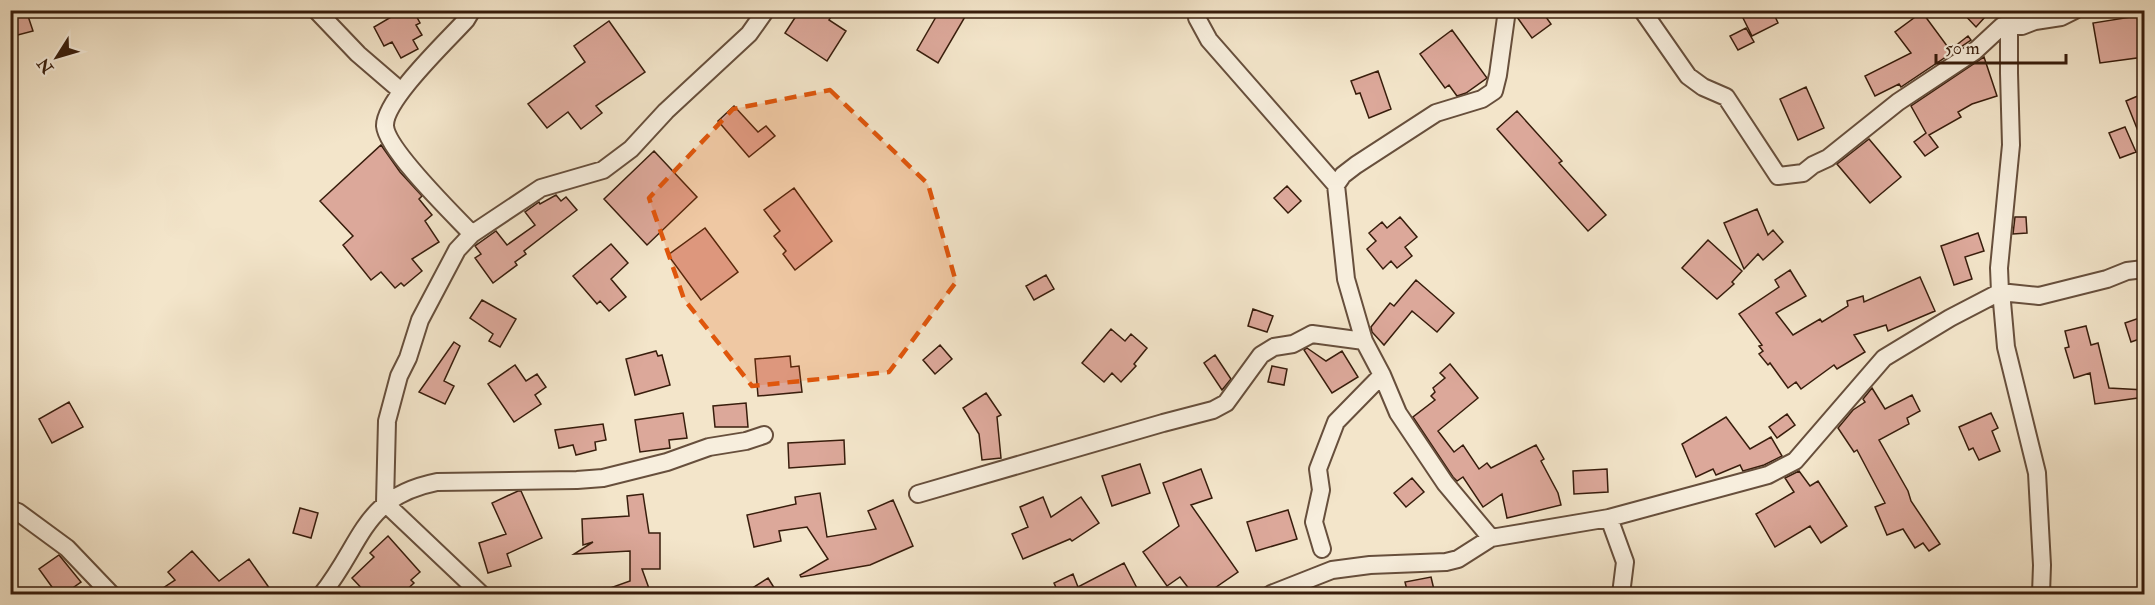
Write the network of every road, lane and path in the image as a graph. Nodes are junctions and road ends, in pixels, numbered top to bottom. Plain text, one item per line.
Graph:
1 (316, 10) edge
2 (472, 10) edge
3 (766, 10) edge
4 (1197, 10) edge
5 (1507, 10) edge
6 (1642, 10) edge
7 (2075, 10) edge
8 (2011, 18) edge
9 (401, 91) junction
10 (1336, 185) junction
11 (472, 234) junction
12 (2145, 269) edge
13 (2000, 292) junction
14 (1364, 341) junction
15 (1382, 375) junction
16 (764, 435) dead end
17 (918, 495) dead end
18 (385, 503) junction
19 (10, 509) edge
20 (1609, 518) junction
21 (1491, 538) junction
22 (1322, 549) dead end
23 (111, 594) edge
24 (322, 594) edge
25 (482, 594) edge
26 (1271, 594) edge
27 (1621, 594) edge
28 (2040, 594) edge

1 - 9 street
2 - 9 street
3 - 11 street
4 - 10 street
5 - 10 street
6 - 8 street
7 - 8 street
8 - 13 street
9 - 11 street
10 - 14 street
11 - 18 street
12 - 13 street
13 - 20 street
13 - 28 street
14 - 15 street
14 - 17 street
15 - 21 street
15 - 22 street
16 - 18 street
18 - 24 street
18 - 25 street
19 - 23 street
20 - 21 street
20 - 27 street
21 - 26 street

